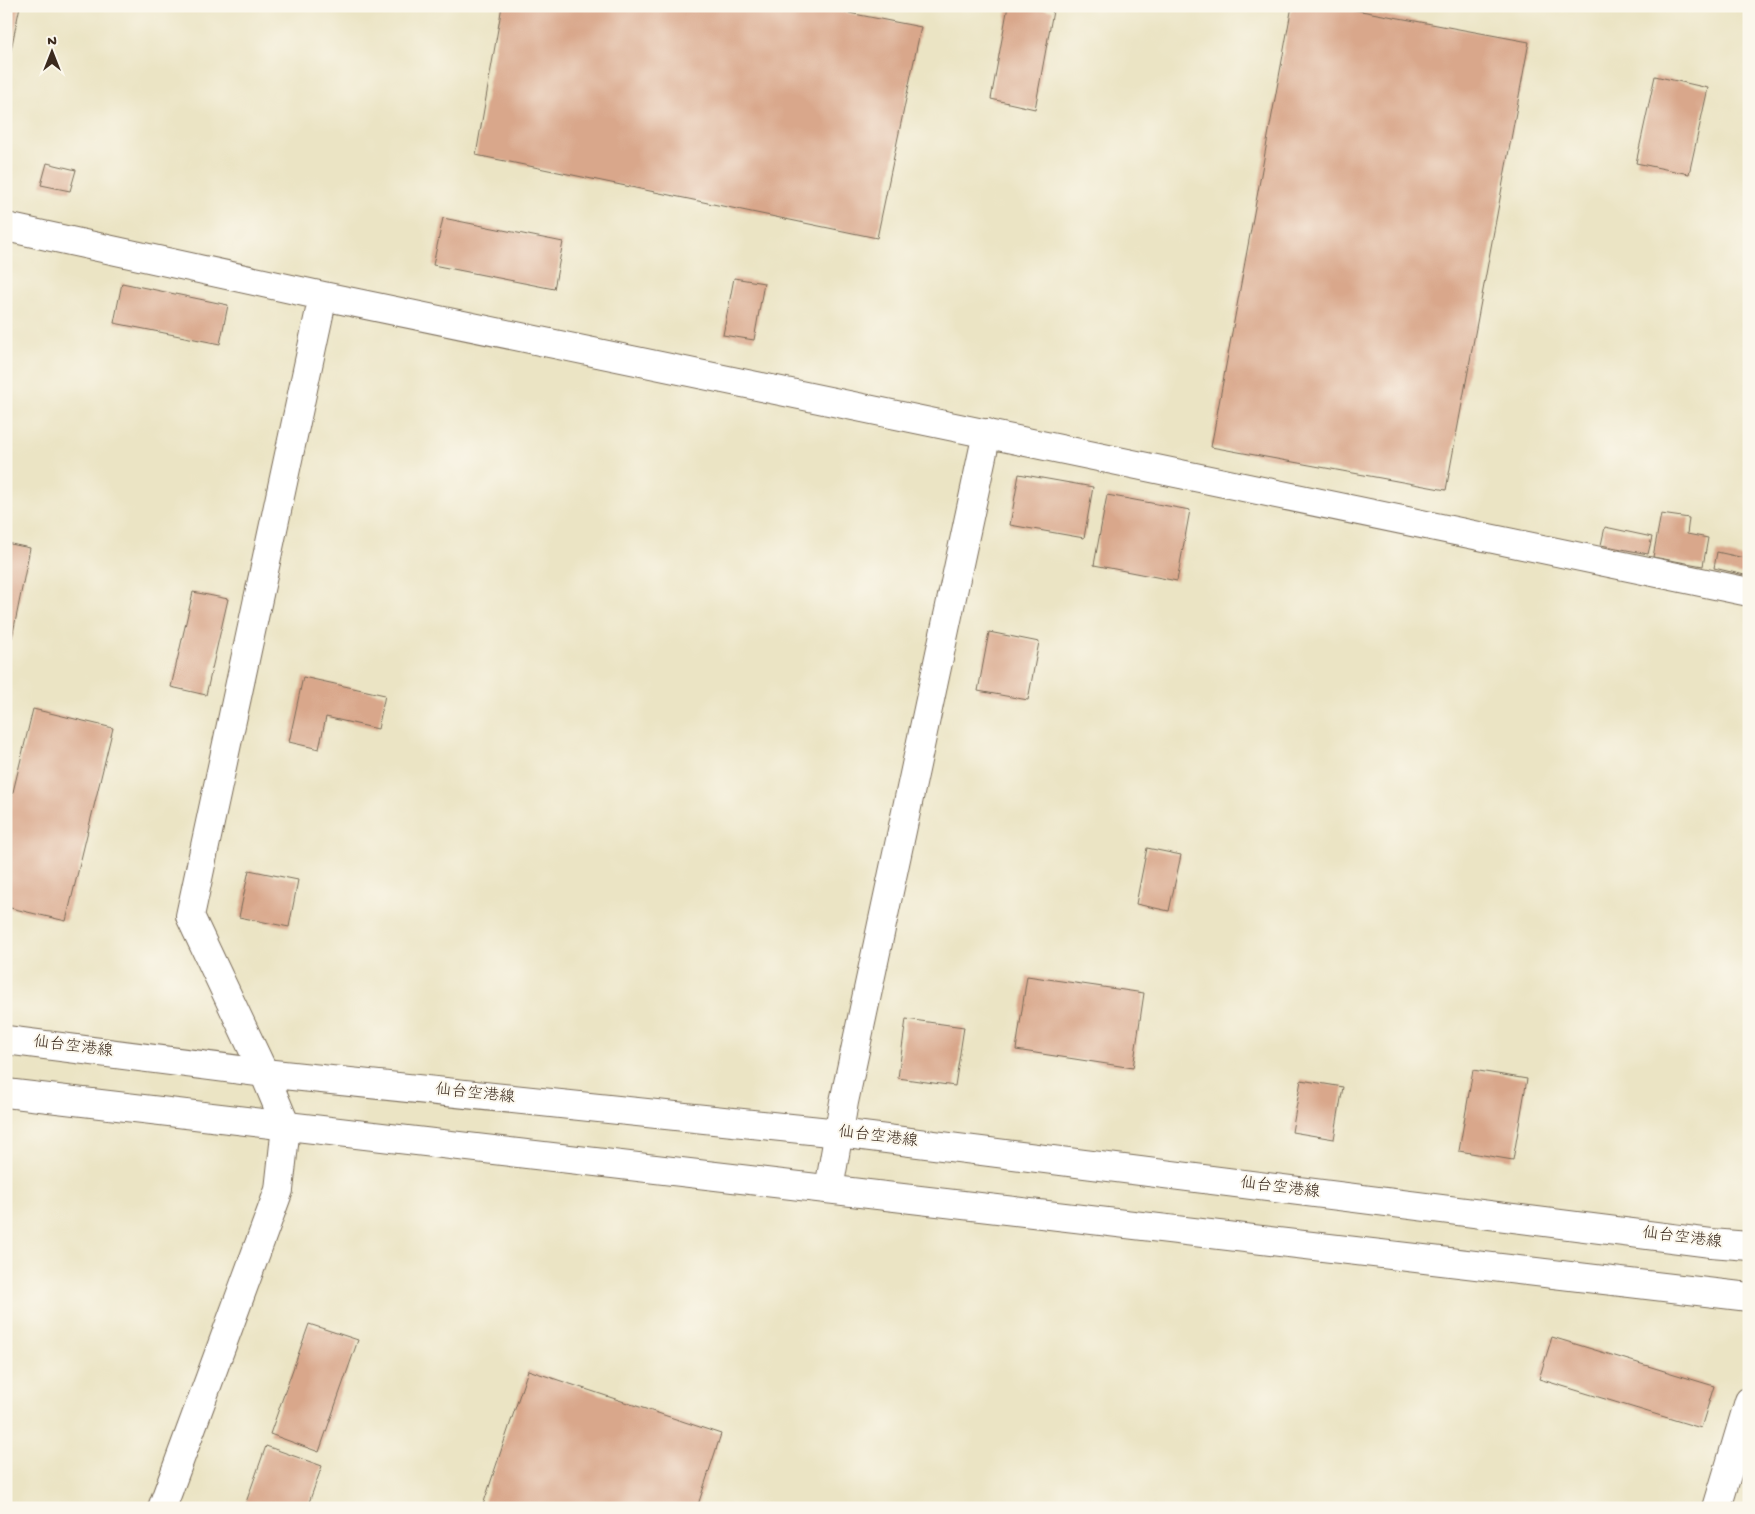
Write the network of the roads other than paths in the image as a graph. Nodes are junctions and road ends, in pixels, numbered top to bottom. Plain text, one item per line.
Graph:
1 (6, 227) edge
2 (323, 296) junction
3 (987, 433) junction
4 (1749, 592) edge
5 (6, 1040) edge
6 (264, 1073) junction
7 (6, 1093) edge
8 (286, 1126) junction
9 (839, 1133) junction
10 (829, 1189) junction
11 (1749, 1246) edge
12 (1749, 1297) edge
13 (1749, 1401) edge
14 (162, 1508) edge
15 (1717, 1508) edge

1 - 2 street
2 - 3 street
2 - 6 street
3 - 4 street
3 - 9 street
5 - 6 street, 仙台空港線
6 - 8 street
6 - 9 street, 仙台空港線
7 - 8 street
8 - 10 street
8 - 14 street
9 - 10 street
9 - 11 street, 仙台空港線
10 - 12 street
13 - 15 street

